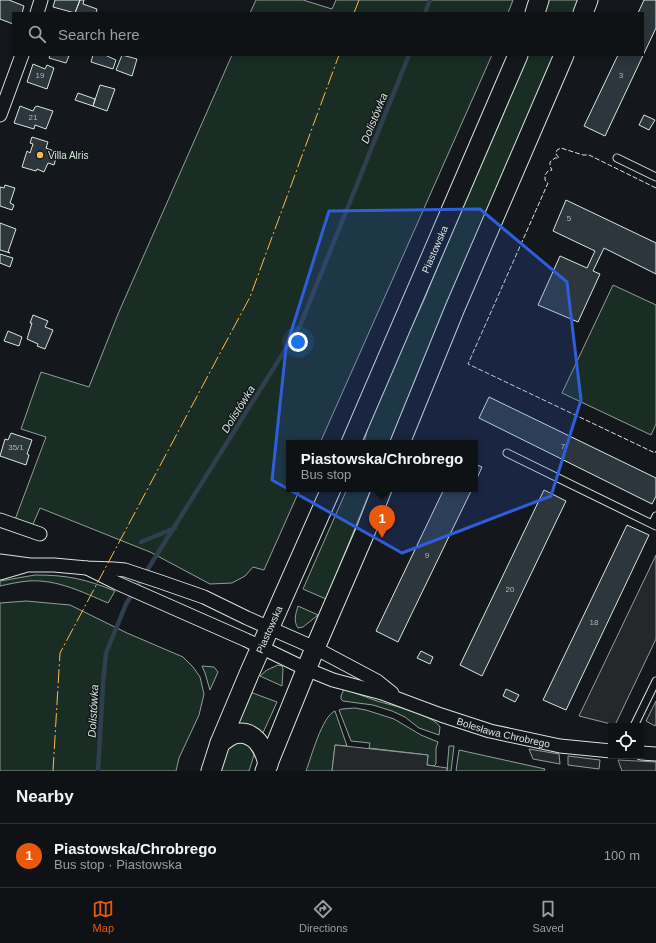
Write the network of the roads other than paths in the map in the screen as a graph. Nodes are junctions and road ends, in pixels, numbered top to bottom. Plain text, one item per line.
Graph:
1 (41, 0) edge
2 (539, 0) edge
3 (588, 0) edge
4 (37, 12) edge
5 (535, 12) edge
6 (583, 12) edge
7 (22, 56) edge
8 (518, 56) edge
9 (564, 56) edge
10 (0, 115) edge
11 (617, 158) dead end
12 (656, 177) edge
13 (352, 440) edge
14 (401, 440) edge
15 (507, 453) dead end
16 (330, 492) edge
17 (381, 492) edge
18 (656, 516) edge
19 (0, 520) edge
20 (654, 525) edge
21 (40, 534) dead end
22 (0, 561) edge
23 (30, 565) junction
24 (87, 568) junction
25 (0, 573) edge
26 (270, 627) junction
27 (261, 647) junction
28 (315, 648) junction
29 (306, 669) junction
30 (656, 681) edge
31 (400, 700) junction
32 (635, 723) edge
33 (220, 743) junction
34 (608, 751) edge
35 (644, 753) edge
36 (656, 754) edge
37 (267, 768) edge
38 (211, 771) edge

1 - 4 street
2 - 5 main road
3 - 6 main road
7 - 10 street
8 - 13 main road, Piastowska
9 - 14 main road
11 - 12 lane
15 - 20 lane
16 - 26 main road, Piastowska
17 - 28 main road
18 - 20 lane
19 - 21 street
22 - 23 street
23 - 24 street, Bolesława Chrobrego
23 - 25 street
24 - 26 street, Bolesława Chrobrego
24 - 27 street, Bolesława Chrobrego
26 - 27 main road, Piastowska
26 - 28 street, Bolesława Chrobrego
27 - 29 street, Bolesława Chrobrego
27 - 33 main road, Piastowska
28 - 29 main road
28 - 31 street, Bolesława Chrobrego
29 - 31 street, Bolesława Chrobrego
29 - 37 main road
30 - 32 lane
31 - 34 street, Bolesława Chrobrego
33 - 37 main road
33 - 38 main road, Piastowska
35 - 36 street

